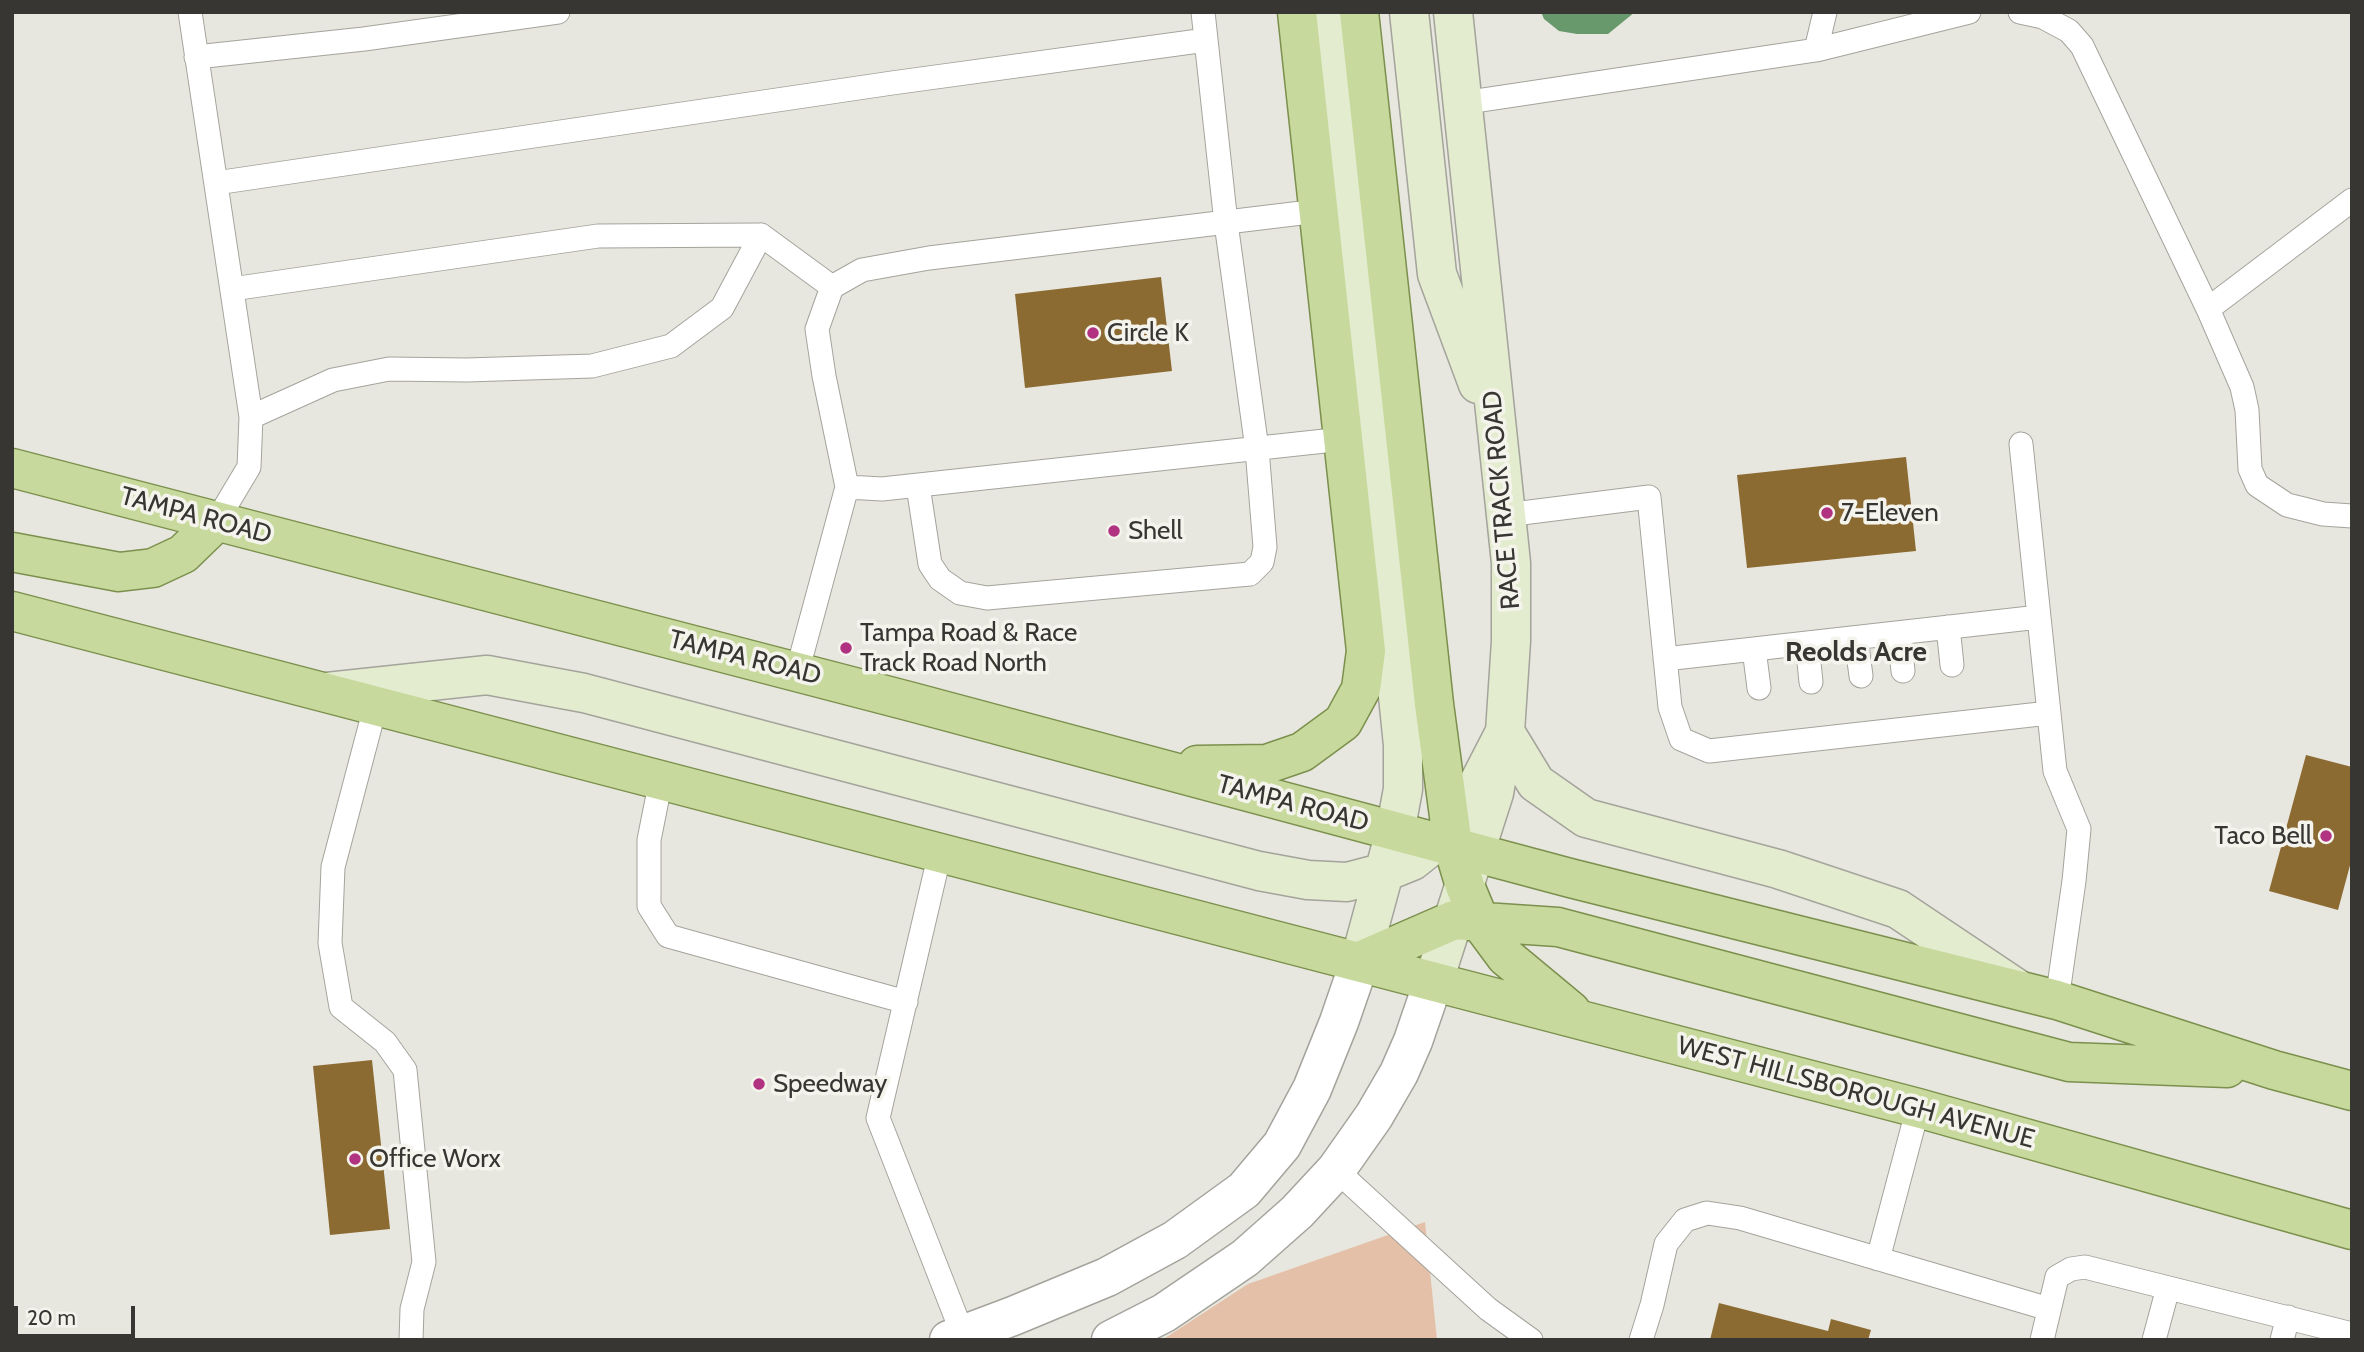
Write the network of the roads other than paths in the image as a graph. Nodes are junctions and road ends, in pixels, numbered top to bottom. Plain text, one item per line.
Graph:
1 (190, 12) edge
2 (558, 12) edge
3 (1203, 12) edge
4 (1297, 12) edge
5 (1328, 12) edge
6 (1359, 12) edge
7 (1409, 12) edge
8 (1453, 12) edge
9 (1825, 12) edge
10 (1969, 12) edge
11 (2020, 12) edge
12 (1206, 40) junction
13 (1816, 50) junction
14 (196, 57) junction
15 (1462, 103) junction
16 (216, 183) junction
17 (2352, 200) edge
18 (1318, 211) junction
19 (1226, 223) junction
20 (761, 235) junction
21 (832, 287) junction
22 (232, 289) junction
23 (2208, 309) junction
24 (251, 416) junction
25 (1498, 438) junction
26 (1343, 439) junction
27 (2021, 444) dead end
28 (1256, 449) junction
29 (12, 468) edge
30 (918, 486) junction
31 (847, 487) junction
32 (1506, 515) junction
33 (2352, 516) edge
34 (216, 522) junction
35 (12, 552) edge
36 (12, 611) edge
37 (2039, 617) junction
38 (1948, 627) junction
39 (1899, 633) junction
40 (1856, 638) junction
41 (1807, 643) junction
42 (1754, 649) junction
43 (1665, 659) junction
44 (1952, 665) dead end
45 (1903, 671) dead end
46 (797, 672) junction
47 (1861, 676) dead end
48 (1811, 682) dead end
49 (1759, 688) dead end
50 (327, 692) junction
51 (376, 704) junction
52 (2049, 713) junction
53 (1505, 733) junction
54 (1150, 765) junction
55 (661, 780) junction
56 (1395, 832) junction
57 (940, 853) junction
58 (1459, 871) junction
59 (1385, 872) junction
60 (1360, 961) junction
61 (1434, 980) junction
62 (2020, 991) junction
63 (2057, 1000) junction
64 (905, 1002) junction
65 (1582, 1020) junction
66 (2274, 1070) junction
67 (2352, 1091) edge
68 (1919, 1108) junction
69 (1336, 1170) junction
70 (2352, 1230) edge
71 (1878, 1259) junction
72 (2168, 1288) junction
73 (2049, 1309) junction
74 (1019, 1328) edge
75 (2285, 1329) edge
76 (2352, 1334) edge
77 (956, 1337) edge
78 (411, 1340) edge
79 (1111, 1340) edge
80 (1531, 1340) edge
81 (1642, 1340) edge
82 (2042, 1340) edge
83 (2154, 1340) edge

1 - 14 lane
2 - 14 lane
3 - 12 lane
4 - 18 main road
5 - 56 main road
6 - 58 main road
7 - 25 main road
8 - 15 main road, RACE TRACK ROAD
9 - 13 lane
10 - 13 lane
11 - 23 lane
12 - 16 lane
12 - 19 lane
13 - 15 lane
14 - 16 lane
15 - 25 main road, RACE TRACK ROAD
16 - 22 lane
17 - 23 lane
18 - 19 lane
18 - 26 main road
19 - 21 lane
19 - 28 lane
20 - 21 lane
20 - 22 lane
20 - 24 lane
21 - 31 lane
22 - 24 lane
23 - 33 lane
24 - 34 lane
25 - 32 main road, RACE TRACK ROAD
26 - 28 lane
26 - 54 main road
27 - 37 lane
28 - 30 lane
28 - 30 lane
29 - 34 main road, TAMPA ROAD
30 - 31 lane
31 - 46 lane
32 - 43 lane
32 - 53 main road, RACE TRACK ROAD
34 - 35 main road
34 - 46 main road, TAMPA ROAD
36 - 50 main road
37 - 38 lane
37 - 52 lane
38 - 39 lane
38 - 44 lane
39 - 40 lane
39 - 45 lane
40 - 41 lane
40 - 47 lane
41 - 42 lane
41 - 48 lane
42 - 43 lane
42 - 49 lane
43 - 52 lane
46 - 54 main road, TAMPA ROAD
50 - 51 main road
50 - 59 main road
51 - 55 main road
51 - 78 lane
52 - 63 lane
53 - 58 main road, RACE TRACK ROAD
53 - 62 main road
54 - 56 main road, TAMPA ROAD
55 - 57 main road
55 - 64 lane
56 - 58 main road, TAMPA ROAD
56 - 59 main road
57 - 60 main road
57 - 64 lane
58 - 59 main road
58 - 60 main road
58 - 61 main road, RACE TRACK ROAD
58 - 62 main road
58 - 65 main road
58 - 66 main road
59 - 60 main road
60 - 61 main road, WEST HILLSBOROUGH AVENUE
60 - 74 street
61 - 65 main road, WEST HILLSBOROUGH AVENUE
61 - 69 street
62 - 63 main road
63 - 66 main road
64 - 77 lane
65 - 68 main road, WEST HILLSBOROUGH AVENUE
66 - 67 main road
68 - 70 main road, WEST HILLSBOROUGH AVENUE
68 - 71 lane
69 - 79 street
69 - 80 lane
71 - 73 lane
71 - 81 lane
72 - 73 lane
72 - 75 lane
72 - 83 lane
73 - 82 lane
74 - 77 street
75 - 76 lane

